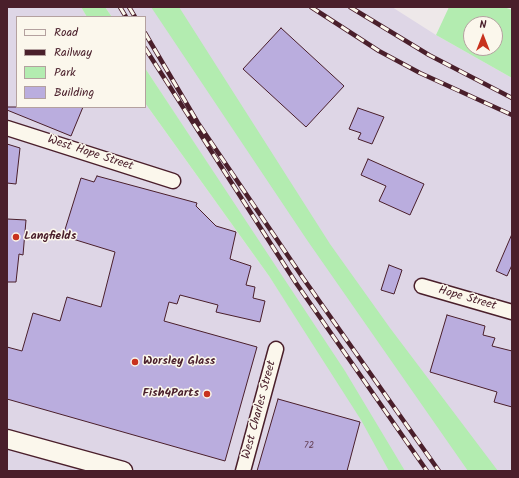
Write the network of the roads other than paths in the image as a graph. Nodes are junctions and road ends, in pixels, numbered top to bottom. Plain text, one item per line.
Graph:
1 (7, 128) edge
2 (173, 181) dead end
3 (422, 286) dead end
4 (512, 312) edge
5 (276, 349) dead end
6 (7, 439) edge
7 (123, 471) edge
8 (243, 471) edge

1 - 2 street, West Hope Street
3 - 4 street, Hope Street
5 - 8 street, West Charles Street
6 - 7 street

